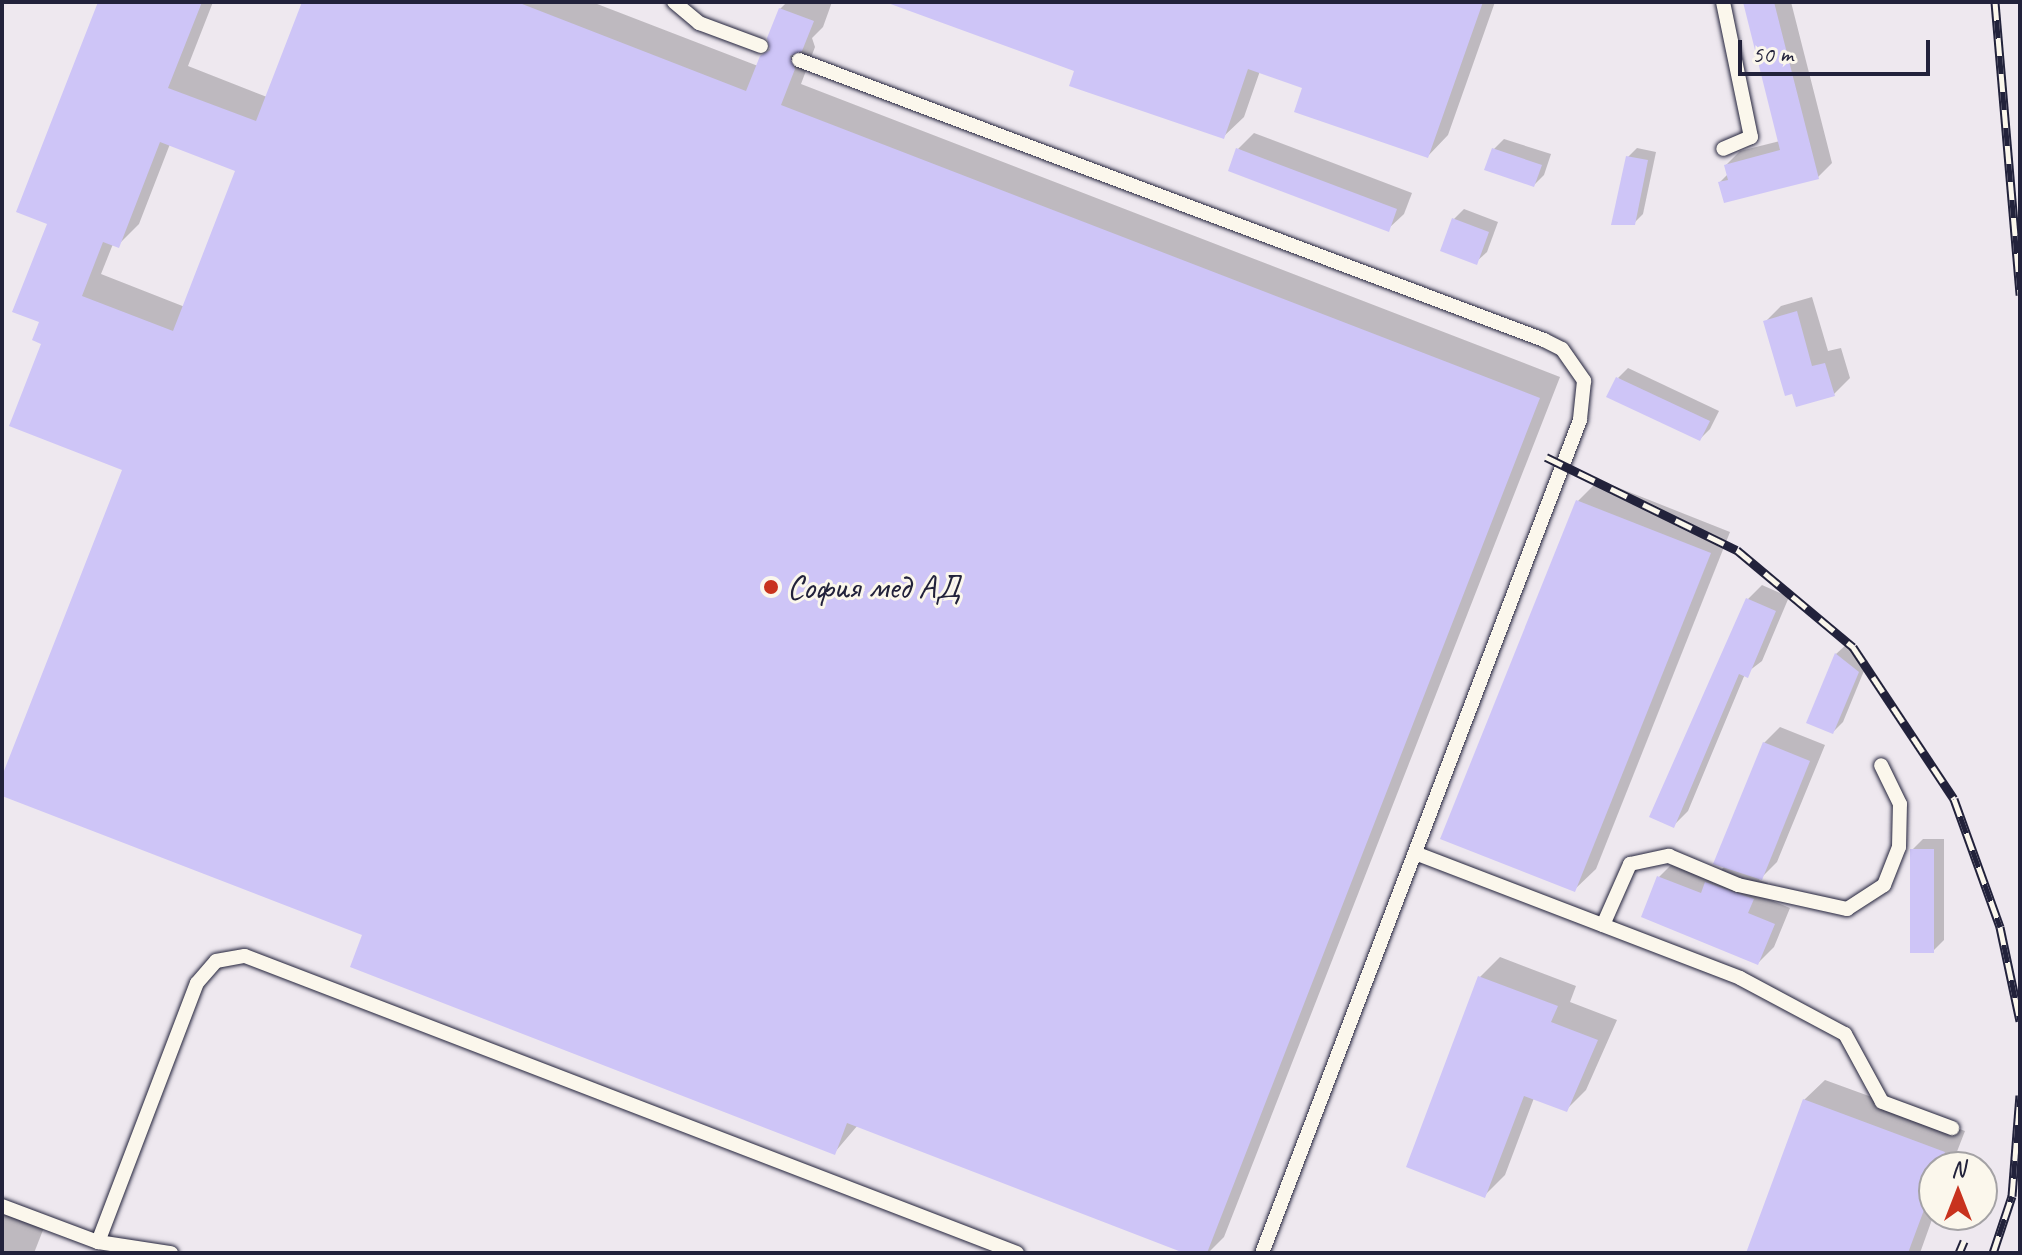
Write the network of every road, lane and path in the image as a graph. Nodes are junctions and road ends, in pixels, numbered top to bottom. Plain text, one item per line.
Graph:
1 (674, 2) edge
2 (1723, 2) edge
3 (761, 46) dead end
4 (799, 60) dead end
5 (1723, 149) dead end
6 (1881, 765) dead end
7 (1415, 853) junction
8 (1603, 925) junction
9 (1952, 1128) dead end
10 (2, 1206) edge
11 (98, 1242) junction
12 (171, 1253) edge
13 (1017, 1253) edge
14 (1262, 1253) edge

1 - 3 lane
2 - 5 lane
4 - 7 lane
6 - 8 lane
7 - 8 lane
7 - 14 lane
8 - 9 lane
10 - 11 lane
11 - 12 lane
11 - 13 lane

